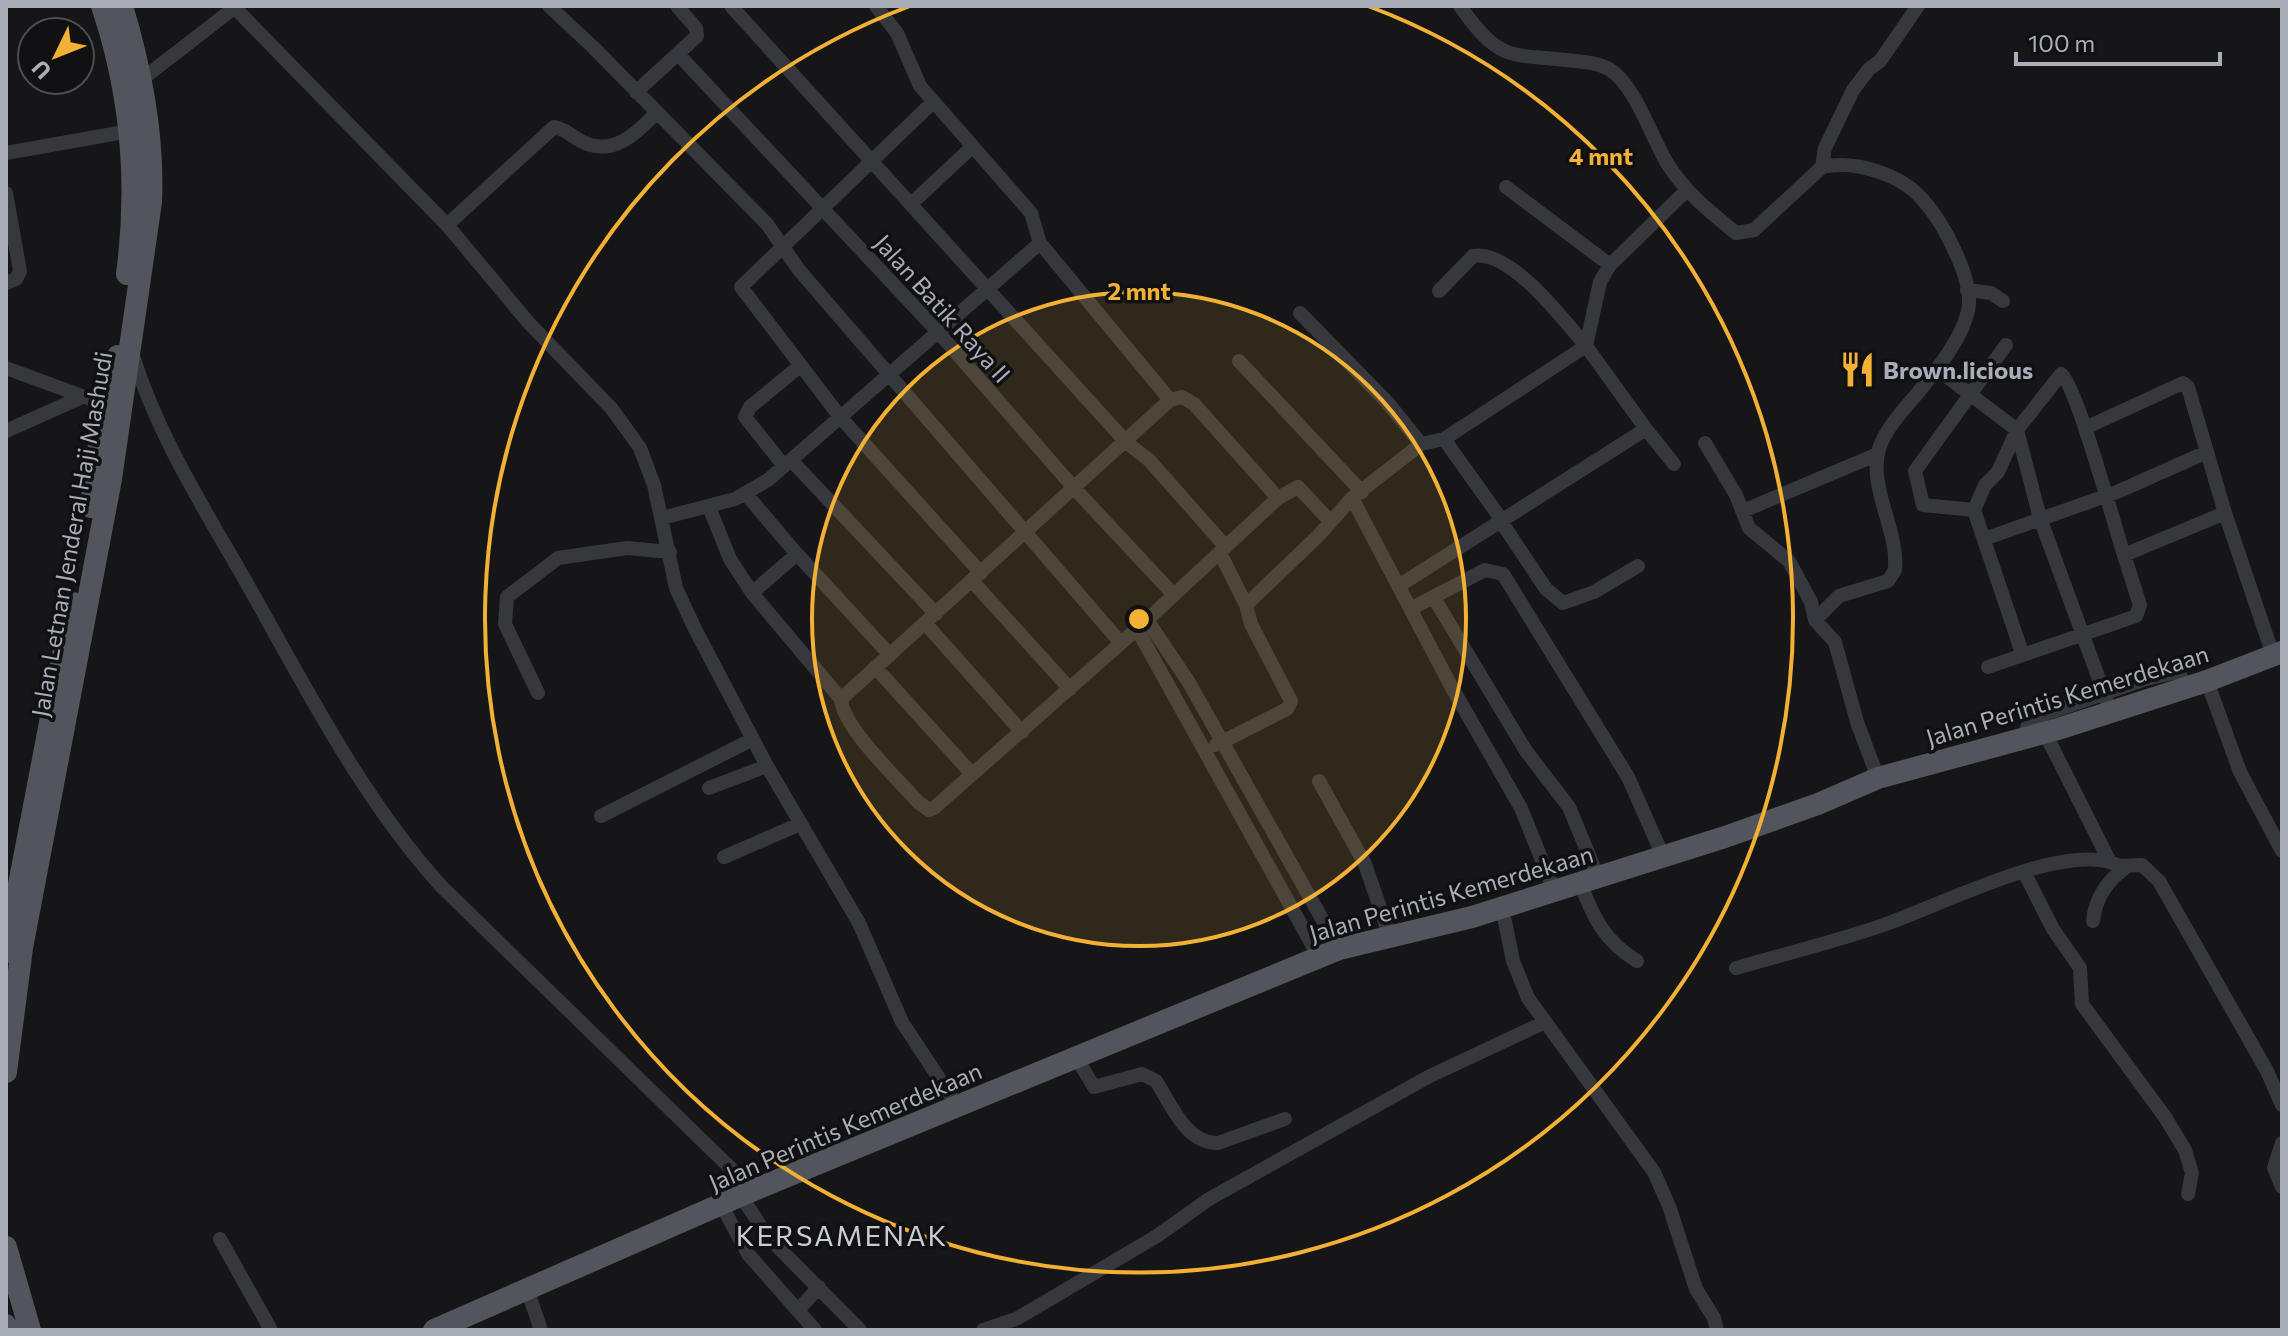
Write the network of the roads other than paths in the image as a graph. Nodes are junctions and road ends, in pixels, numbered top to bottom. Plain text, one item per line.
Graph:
1 (102, 6) edge
2 (122, 6) edge
3 (549, 6) edge
4 (698, 6) edge
5 (731, 6) edge
6 (876, 6) edge
7 (1460, 6) edge
8 (1918, 6) edge
9 (234, 7) edge
10 (681, 11) edge
11 (678, 54) junction
12 (141, 80) junction
13 (636, 92) junction
14 (933, 102) junction
15 (656, 113) junction
16 (130, 131) junction
17 (972, 147) junction
18 (6, 153) edge
19 (871, 160) junction
20 (1822, 167) junction
21 (1506, 187) dead end
22 (1687, 190) junction
23 (6, 193) edge
24 (911, 204) junction
25 (822, 209) junction
26 (8, 217) edge
27 (447, 225) junction
28 (1040, 243) junction
29 (781, 246) junction
30 (1610, 265) junction
31 (6, 283) edge
32 (989, 289) junction
33 (1967, 290) junction
34 (1439, 291) dead end
35 (2003, 301) dead end
36 (1300, 313) dead end
37 (939, 333) junction
38 (2006, 345) dead end
39 (1586, 346) junction
40 (131, 348) junction
41 (1239, 361) dead end
42 (800, 366) junction
43 (6, 368) edge
44 (1937, 369) junction
45 (892, 375) junction
46 (1969, 394) junction
47 (82, 397) junction
48 (1170, 400) junction
49 (104, 404) junction
50 (841, 418) junction
51 (2085, 428) junction
52 (1646, 429) junction
53 (2017, 430) junction
54 (6, 431) edge
55 (1444, 439) junction
56 (1127, 443) junction
57 (1705, 443) dead end
58 (1421, 444) junction
59 (2207, 452) junction
60 (1878, 454) junction
61 (787, 463) junction
62 (1674, 464) dead end
63 (2024, 465) junction
64 (1998, 472) junction
65 (1074, 488) junction
66 (745, 493) junction
67 (1357, 495) junction
68 (2105, 497) junction
69 (1278, 498) junction
70 (709, 507) junction
71 (1974, 510) junction
72 (1743, 511) junction
73 (2225, 513) junction
74 (662, 518) junction
75 (2040, 518) junction
76 (1501, 519) junction
77 (1329, 520) junction
78 (1026, 530) junction
79 (1984, 539) junction
80 (1223, 550) junction
81 (670, 552) junction
82 (797, 554) junction
83 (2124, 555) junction
84 (1638, 566) dead end
85 (977, 578) junction
86 (1400, 585) junction
87 (752, 593) junction
88 (1173, 594) junction
89 (1434, 598) junction
90 (1246, 605) junction
91 (1412, 608) junction
92 (930, 618) junction
93 (1815, 620) junction
94 (1142, 625) junction
95 (2081, 634) junction
96 (1120, 642) junction
97 (2022, 653) junction
98 (2277, 654) edge
99 (890, 655) junction
100 (875, 667) junction
101 (1988, 667) dead end
102 (1188, 681) junction
103 (2198, 684) junction
104 (1070, 689) junction
105 (1171, 690) junction
106 (538, 693) dead end
107 (841, 699) junction
108 (2108, 703) junction
109 (1022, 732) junction
110 (2034, 736) junction
111 (753, 739) junction
112 (1223, 743) junction
113 (1205, 750) junction
114 (767, 766) junction
115 (972, 774) junction
116 (1878, 778) junction
117 (1319, 781) dead end
118 (709, 788) dead end
119 (41, 802) junction
120 (601, 816) dead end
121 (1267, 821) junction
122 (800, 824) junction
123 (1249, 829) junction
124 (2280, 841) edge
125 (1663, 856) junction
126 (724, 857) dead end
127 (2110, 862) junction
128 (2128, 866) junction
129 (2024, 872) junction
130 (1589, 880) junction
131 (1554, 890) junction
132 (1502, 907) junction
133 (2093, 921) dead end
134 (1390, 937) junction
135 (6, 952) edge
136 (1329, 953) junction
137 (1637, 961) dead end
138 (1736, 968) dead end
139 (1543, 1023) junction
140 (1076, 1057) junction
141 (6, 1072) edge
142 (2282, 1105) edge
143 (958, 1107) junction
144 (1285, 1119) dead end
145 (2282, 1143) edge
146 (2282, 1187) edge
147 (2188, 1194) dead end
148 (739, 1198) junction
149 (220, 1239) dead end
150 (6, 1247) edge
151 (819, 1287) junction
152 (527, 1289) junction
153 (798, 1310) junction
154 (30, 1330) edge
155 (271, 1330) edge
156 (434, 1330) edge
157 (541, 1330) edge
158 (815, 1330) edge
159 (860, 1330) edge
160 (983, 1330) edge
161 (1717, 1330) edge

1 - 16 main road, Jalan Letnan Jenderal Haji Mashudi
2 - 12 main road, Jalan Letnan Jenderal Haji Mashudi
3 - 13 street
4 - 10 street
5 - 19 street
6 - 14 street
7 - 22 street
8 - 20 street
9 - 12 street
9 - 27 street
10 - 11 street
11 - 13 street
11 - 25 street, Jalan Batik Raya II
12 - 40 main road, Jalan Letnan Jenderal Haji Mashudi
13 - 15 street
14 - 17 street
14 - 19 street
15 - 27 street
15 - 29 street
16 - 18 street
16 - 49 main road, Jalan Letnan Jenderal Haji Mashudi
17 - 24 street
17 - 28 street
19 - 24 street
19 - 25 street
20 - 22 street
20 - 33 street
21 - 30 street
22 - 30 street
23 - 26 street
24 - 32 street
25 - 29 street
25 - 37 street, Jalan Batik Raya II
26 - 31 street
27 - 74 street
28 - 32 street
28 - 48 street
29 - 42 street
29 - 45 street
30 - 39 street
32 - 37 street
32 - 56 street
33 - 35 street
33 - 44 street
34 - 39 street
36 - 58 street
37 - 45 street
37 - 65 street, Jalan Batik Raya II
38 - 46 street
39 - 52 street
39 - 55 street
40 - 119 main road, Jalan Letnan Jenderal Haji Mashudi
40 - 148 street
41 - 67 street
42 - 50 street
42 - 61 street
43 - 47 street
44 - 46 street
44 - 60 street
45 - 50 street
45 - 78 street
46 - 53 street
46 - 71 street
47 - 49 street
47 - 54 street
48 - 56 street
48 - 69 street
49 - 119 main road, Jalan Letnan Jenderal Haji Mashudi
50 - 61 street
50 - 85 street
51 - 53 street
51 - 59 street
51 - 68 street
52 - 62 street
52 - 76 street
53 - 63 street
53 - 64 street
55 - 58 street
55 - 76 street
56 - 65 street
56 - 80 street
57 - 72 street
58 - 67 street
59 - 68 street
59 - 73 street
60 - 72 street
60 - 93 street
61 - 66 street
61 - 92 street
63 - 64 street
63 - 75 street
64 - 71 street
65 - 78 street
65 - 88 street, Jalan Batik Raya II
66 - 70 street
66 - 82 street
67 - 77 street
67 - 86 street
68 - 75 street
68 - 83 street
69 - 77 street
69 - 80 street
70 - 74 street
70 - 87 street
71 - 79 street
72 - 93 street
73 - 83 street
73 - 98 street
74 - 81 street
75 - 79 street
75 - 95 street
76 - 84 street
76 - 86 street
77 - 90 street
78 - 85 street
78 - 96 street
79 - 97 street
80 - 88 street
80 - 90 street
81 - 106 street
81 - 111 street
82 - 87 street
82 - 99 street
83 - 95 street
85 - 92 street
85 - 104 street
86 - 91 street
87 - 107 street
88 - 94 street
89 - 91 street
89 - 125 street
89 - 130 street
90 - 112 street
91 - 131 street
92 - 99 street
92 - 109 street
93 - 116 street
94 - 96 street
94 - 102 street
94 - 105 street
95 - 97 street
95 - 108 street
96 - 104 street
97 - 101 street
98 - 103 main road, Jalan Perintis Kemerdekaan
99 - 100 street
100 - 107 street
100 - 115 street
102 - 105 street
102 - 112 street
103 - 108 main road, Jalan Perintis Kemerdekaan
103 - 124 street
104 - 109 street
105 - 113 street
107 - 115 street
108 - 110 main road, Jalan Perintis Kemerdekaan
109 - 115 street
110 - 116 main road, Jalan Perintis Kemerdekaan
110 - 127 street
111 - 114 street
111 - 120 street
112 - 113 street
112 - 121 street
113 - 123 street
114 - 118 street
114 - 122 street
116 - 125 main road, Jalan Perintis Kemerdekaan
117 - 134 street
119 - 135 main road, Jalan Letnan Jenderal Haji Mashudi
119 - 141 main road, Jalan Letnan Jenderal Haji Mashudi
121 - 123 street
121 - 136 street
122 - 126 street
122 - 143 street
123 - 136 street
125 - 130 main road, Jalan Perintis Kemerdekaan
127 - 128 street
127 - 129 street
128 - 133 street
128 - 142 street
129 - 138 street
129 - 147 street
130 - 131 main road, Jalan Perintis Kemerdekaan
130 - 137 street
131 - 132 main road, Jalan Perintis Kemerdekaan
132 - 134 main road, Jalan Perintis Kemerdekaan
132 - 139 street
134 - 136 main road, Jalan Perintis Kemerdekaan
136 - 140 main road, Jalan Perintis Kemerdekaan
139 - 160 street
139 - 161 street
140 - 143 main road, Jalan Perintis Kemerdekaan
140 - 144 street
143 - 148 main road, Jalan Perintis Kemerdekaan
145 - 146 street
148 - 151 street
148 - 152 main road, Jalan Perintis Kemerdekaan
148 - 153 street
149 - 155 street
150 - 154 main road
151 - 153 street
151 - 159 street
152 - 156 main road, Jalan Perintis Kemerdekaan
152 - 157 street
153 - 158 street

